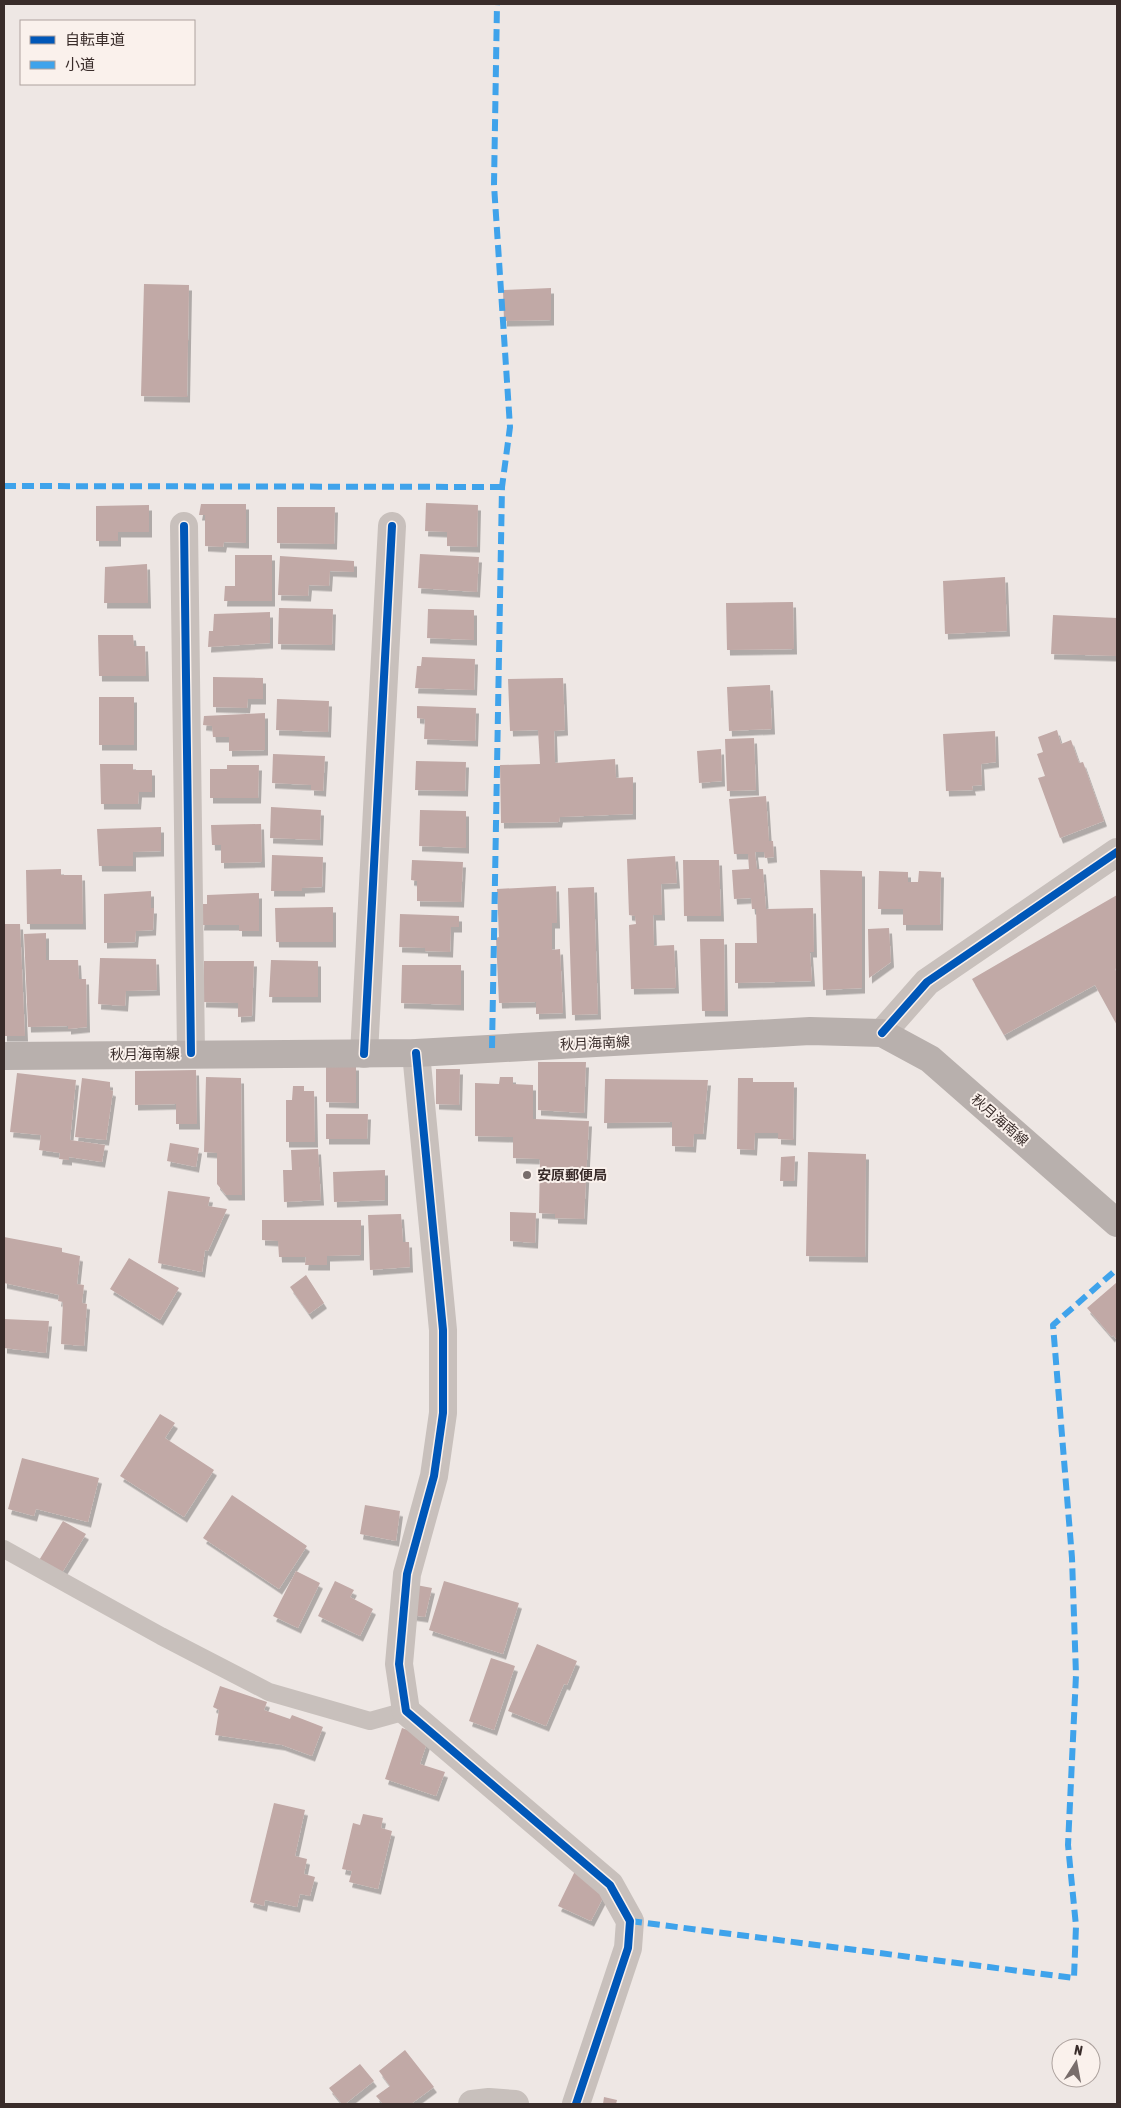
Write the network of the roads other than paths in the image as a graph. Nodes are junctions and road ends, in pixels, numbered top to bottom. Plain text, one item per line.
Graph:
1 (184, 526) dead end
2 (392, 526) dead end
3 (1117, 852) edge
4 (882, 1034) junction
5 (191, 1053) junction
6 (416, 1053) junction
7 (364, 1054) junction
8 (4, 1056) edge
9 (1117, 1223) edge
10 (4, 1549) edge
11 (406, 1711) junction
12 (472, 2104) edge
13 (515, 2104) edge
14 (576, 2104) edge

1 - 5 street
2 - 7 street
3 - 4 street
4 - 6 main road, 秋月海南線
4 - 9 main road, 秋月海南線
5 - 7 main road, 秋月海南線
5 - 8 main road, 秋月海南線
6 - 7 main road, 秋月海南線
6 - 11 street
10 - 11 lane
11 - 14 street
12 - 13 street

